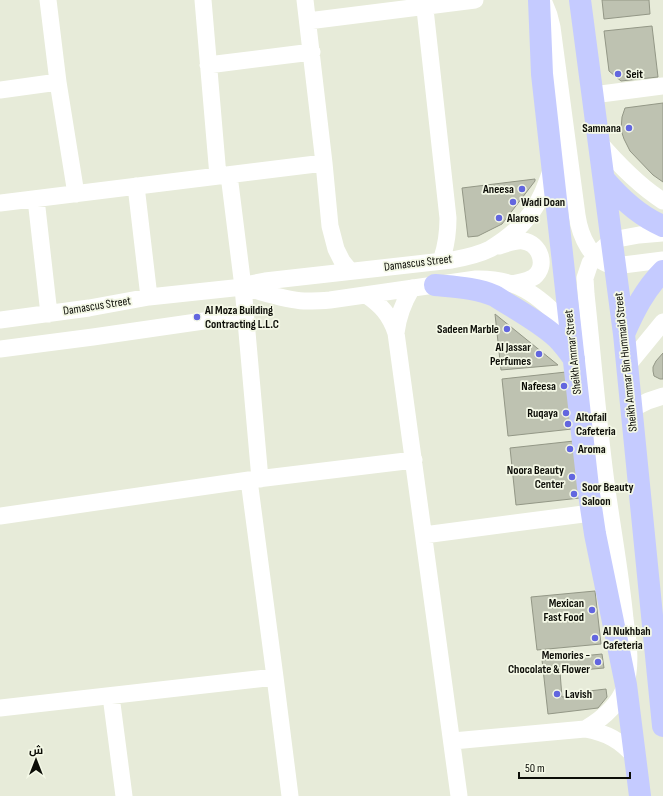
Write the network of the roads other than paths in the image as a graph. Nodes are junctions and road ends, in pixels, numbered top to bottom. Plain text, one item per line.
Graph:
1 (48, 0) edge
2 (203, 0) edge
3 (305, 0) edge
4 (475, 0) edge
5 (539, 0) edge
6 (543, 0) edge
7 (580, 0) edge
8 (424, 3) edge
9 (308, 21) junction
10 (312, 52) junction
11 (208, 65) junction
12 (58, 82) junction
13 (663, 86) edge
14 (0, 90) edge
15 (593, 95) junction
16 (599, 142) junction
17 (324, 163) junction
18 (552, 168) junction
19 (223, 175) junction
20 (604, 179) junction
21 (136, 186) junction
22 (76, 194) junction
23 (36, 199) junction
24 (663, 201) edge
25 (0, 203) edge
26 (663, 226) edge
27 (663, 233) edge
28 (612, 240) junction
29 (489, 249) junction
30 (596, 256) junction
31 (663, 260) edge
32 (441, 261) junction
33 (615, 266) junction
34 (350, 271) junction
35 (663, 272) edge
36 (513, 284) junction
37 (435, 285) junction
38 (243, 287) junction
39 (412, 288) junction
40 (366, 295) junction
41 (149, 297) junction
42 (49, 314) junction
43 (245, 315) junction
44 (0, 320) edge
45 (663, 322) edge
46 (571, 328) junction
47 (396, 333) junction
48 (624, 334) junction
49 (0, 349) edge
50 (574, 359) junction
51 (627, 366) junction
52 (663, 396) edge
53 (632, 409) junction
54 (414, 460) junction
55 (255, 479) junction
56 (591, 513) junction
57 (0, 516) edge
58 (424, 535) junction
59 (275, 677) junction
60 (626, 685) junction
61 (111, 696) junction
62 (0, 708) edge
63 (663, 726) edge
64 (585, 729) junction
65 (452, 741) junction
66 (635, 756) junction
67 (124, 796) edge
68 (290, 796) edge
69 (459, 796) edge
70 (640, 796) edge

1 - 12 street
2 - 11 street
3 - 9 street
4 - 8 street
5 - 18 main road, Sheikh Ammar Street
6 - 30 street
7 - 15 main road, Sheikh Ammar Bin Hummaid Street
8 - 9 street
8 - 32 street
9 - 10 street
10 - 11 street
10 - 17 street
11 - 19 street
12 - 14 street
12 - 22 street
13 - 15 street
15 - 16 main road, Sheikh Ammar Bin Hummaid Street
16 - 20 main road, Sheikh Ammar Bin Hummaid Street
16 - 24 street
17 - 19 street
17 - 34 street
18 - 29 street, Damascus Street
18 - 46 main road, Sheikh Ammar Street
19 - 21 street
19 - 38 street
20 - 26 main road
20 - 28 main road, Sheikh Ammar Bin Hummaid Street
21 - 22 street
21 - 41 street
22 - 23 street
23 - 25 street
23 - 42 street
27 - 28 street
28 - 30 street
28 - 33 main road, Sheikh Ammar Bin Hummaid Street
29 - 32 street, Damascus Street
29 - 36 street
30 - 33 street
30 - 60 street
31 - 33 street
32 - 34 street, Damascus Street
33 - 48 main road, Sheikh Ammar Bin Hummaid Street
34 - 38 street, Damascus Street
35 - 48 main road
36 - 37 street, Damascus Street
36 - 46 street, Damascus Street
37 - 39 street, Damascus Street
37 - 50 main road
38 - 40 street, Damascus Street
38 - 41 street, Damascus Street
38 - 43 street
39 - 40 street, Damascus Street
39 - 47 street
40 - 47 street
41 - 42 street, Damascus Street
42 - 44 street, Damascus Street
43 - 49 street
43 - 55 street
45 - 51 street
46 - 50 main road, Sheikh Ammar Street
47 - 54 street
48 - 51 main road, Sheikh Ammar Bin Hummaid Street
50 - 56 main road, Sheikh Ammar Street
51 - 53 main road, Sheikh Ammar Bin Hummaid Street
52 - 53 street
53 - 63 main road, Sheikh Ammar Bin Hummaid Street
54 - 55 street
54 - 58 street
55 - 57 street
55 - 59 street
56 - 58 street
56 - 60 main road, Sheikh Ammar Street
58 - 65 street
59 - 61 street
59 - 68 street
60 - 64 street
60 - 66 main road, Sheikh Ammar Street
61 - 62 street
61 - 67 street
64 - 65 street
64 - 66 street
65 - 69 street
66 - 70 main road, Sheikh Ammar Street

